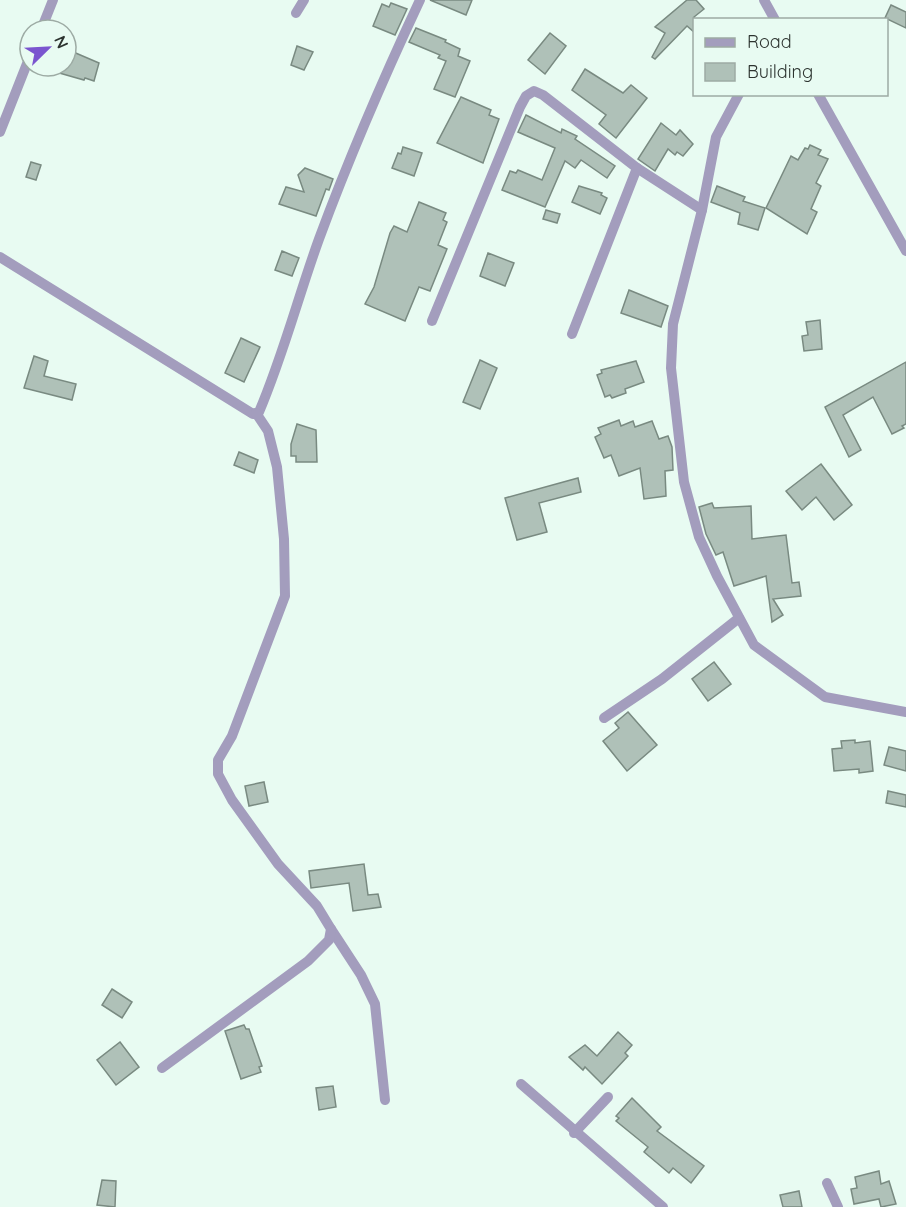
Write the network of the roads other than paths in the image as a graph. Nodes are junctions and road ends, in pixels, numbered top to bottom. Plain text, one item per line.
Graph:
1 (53, 0) edge
2 (304, 0) edge
3 (420, 0) edge
4 (764, 0) edge
5 (296, 13) dead end
6 (45, 18) edge
7 (774, 18) edge
8 (21, 78) edge
9 (738, 96) edge
10 (819, 96) edge
11 (0, 132) edge
12 (637, 168) junction
13 (702, 210) junction
14 (906, 251) edge
15 (0, 257) edge
16 (432, 321) dead end
17 (572, 334) dead end
18 (256, 413) junction
19 (739, 618) junction
20 (906, 712) edge
21 (604, 718) dead end
22 (331, 929) junction
23 (162, 1068) dead end
24 (521, 1084) dead end
25 (608, 1097) dead end
26 (385, 1100) dead end
27 (574, 1132) junction
28 (827, 1183) dead end
29 (663, 1207) edge
30 (838, 1207) edge

1 - 6 street
2 - 5 street
3 - 18 street
4 - 7 street
8 - 11 street
9 - 13 street
10 - 14 street
12 - 13 street
12 - 16 street
12 - 17 street
13 - 19 street
15 - 18 street
18 - 22 street
19 - 20 street
19 - 21 street
22 - 23 street
22 - 26 street
24 - 27 street
25 - 27 street
27 - 29 street
28 - 30 street

